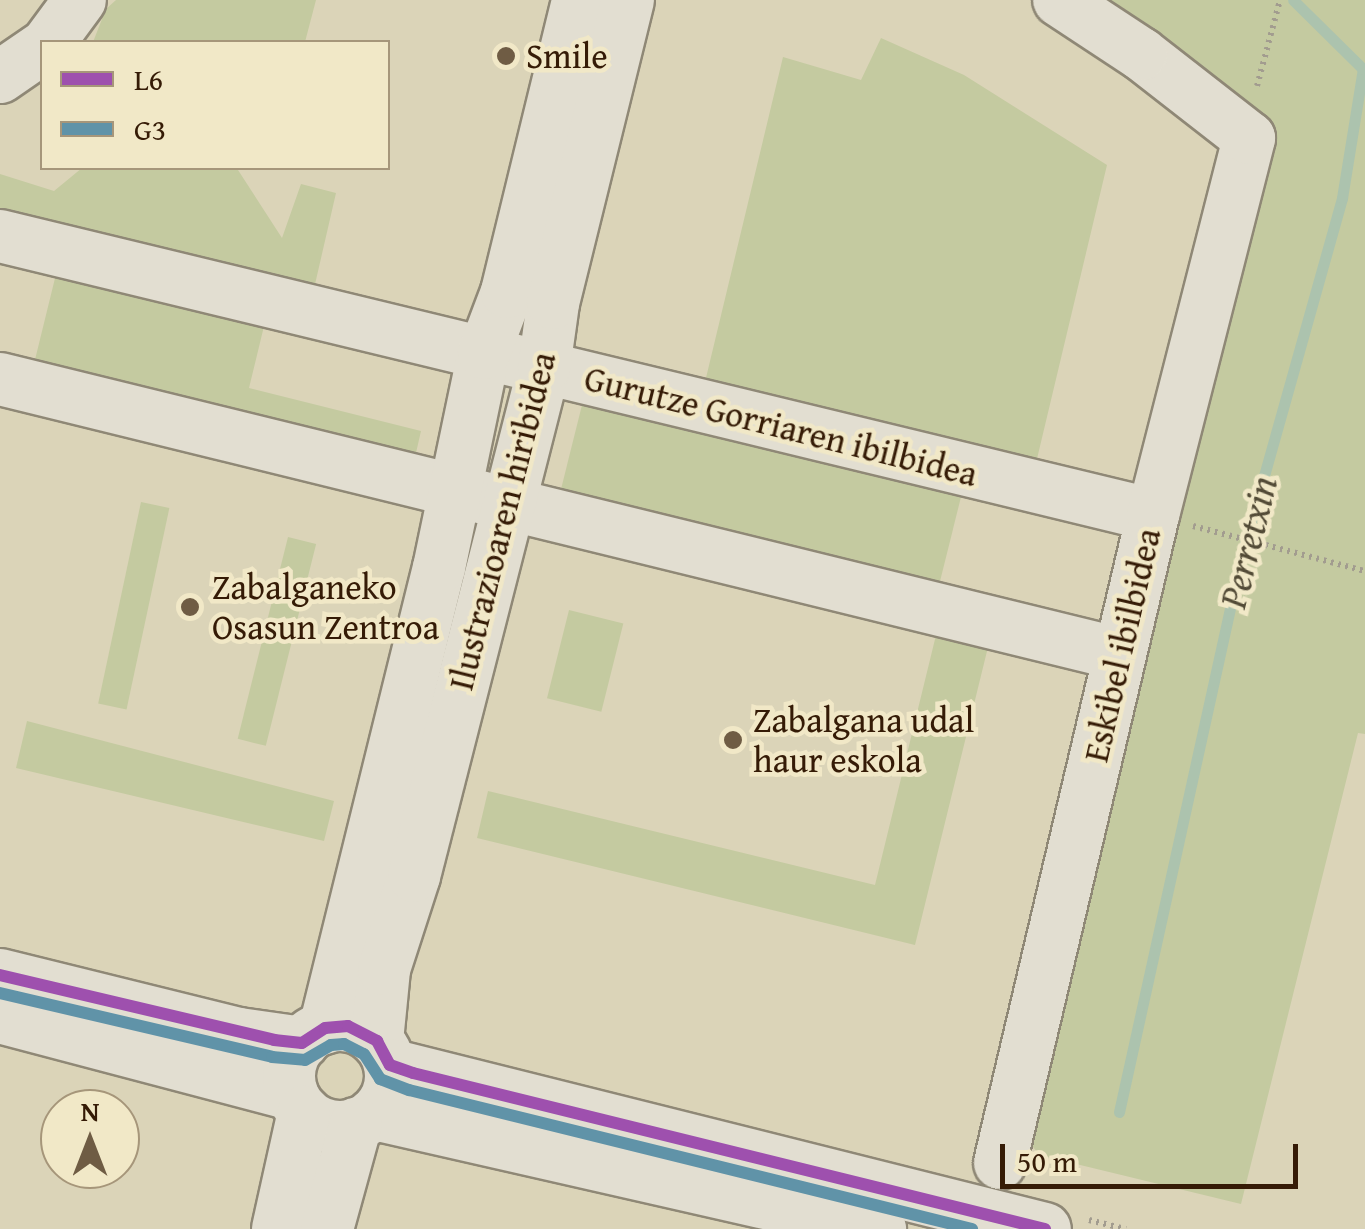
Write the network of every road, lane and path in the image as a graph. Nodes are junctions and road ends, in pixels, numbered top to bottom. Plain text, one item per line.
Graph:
1 (80, 0) edge
2 (578, 0) edge
3 (628, 0) edge
4 (1059, 0) edge
5 (1280, 0) edge
6 (50, 40) edge
7 (40, 49) edge
8 (0, 77) edge
9 (1248, 113) junction
10 (0, 236) edge
11 (484, 353) junction
12 (544, 368) junction
13 (0, 379) edge
14 (452, 491) junction
15 (509, 506) junction
16 (1166, 519) junction
17 (1365, 570) edge
18 (1120, 654) junction
19 (0, 975) edge
20 (0, 1017) edge
21 (313, 1035) junction
22 (384, 1053) junction
23 (298, 1103) junction
24 (365, 1119) junction
25 (1000, 1164) dead end
26 (278, 1229) edge
27 (326, 1229) edge
28 (880, 1229) edge
29 (1045, 1229) edge

1 - 6 street
2 - 11 street, Ilustrazioaren hiribidea
3 - 12 street, Ilustrazioaren hiribidea
4 - 9 street
5 - 9 path
7 - 8 street
9 - 16 street, Eskibel ibilbidea
10 - 11 street, Gurutze Gorriaren ibilbidea
11 - 12 street, Gurutze Gorriaren ibilbidea
11 - 14 street, Ilustrazioaren hiribidea
12 - 15 street, Ilustrazioaren hiribidea
12 - 16 street, Gurutze Gorriaren ibilbidea
13 - 14 street
14 - 15 street
14 - 21 street, Ilustrazioaren hiribidea
15 - 18 street
15 - 22 street, Ilustrazioaren hiribidea
16 - 17 path
16 - 18 street, Eskibel ibilbidea
18 - 25 street, Eskibel ibilbidea
19 - 21 street
20 - 23 street
21 - 22 street
21 - 23 street
22 - 24 street
22 - 29 street
23 - 24 street
23 - 26 street
24 - 27 street
24 - 28 street

